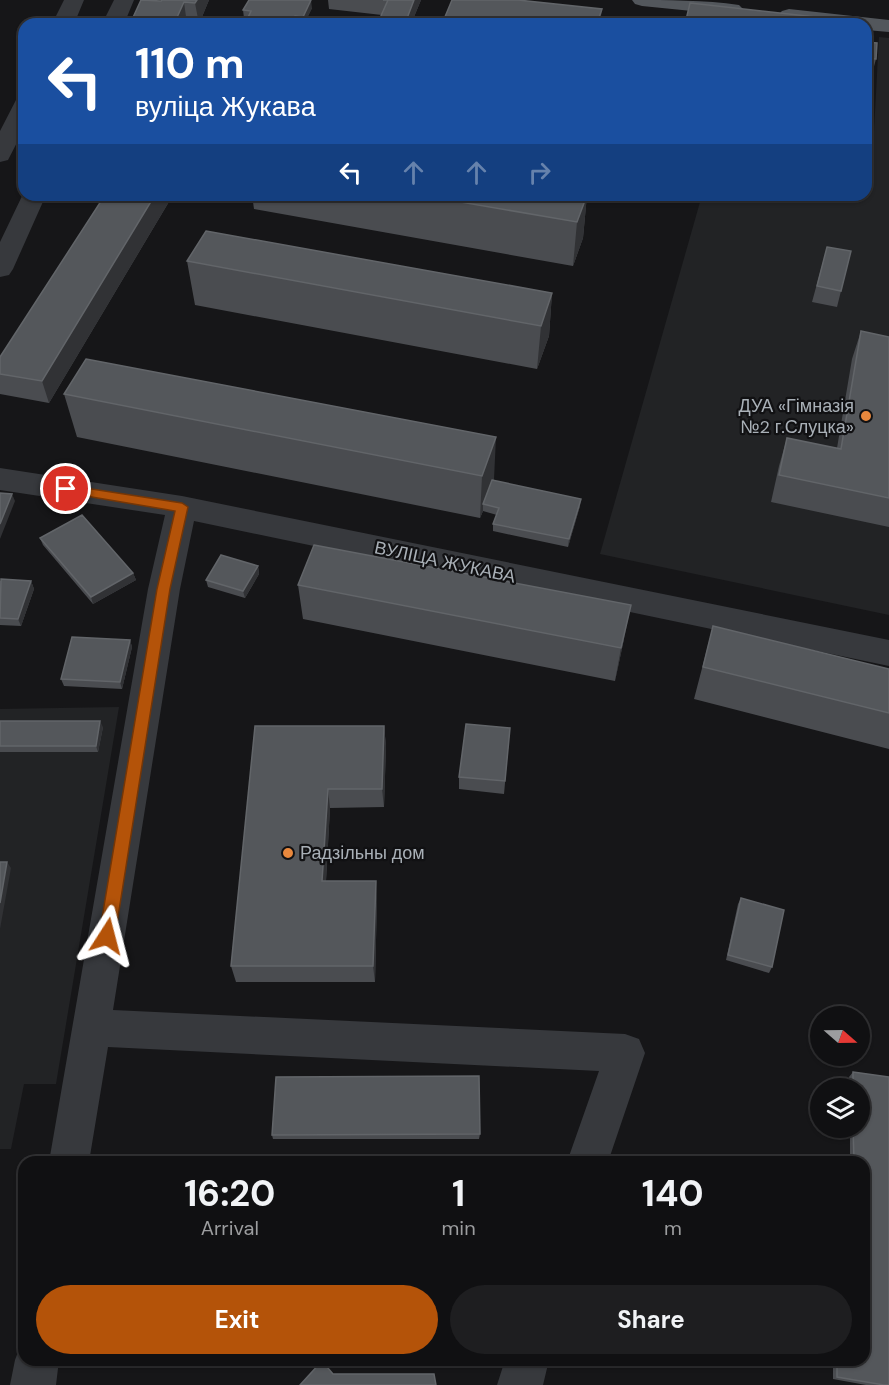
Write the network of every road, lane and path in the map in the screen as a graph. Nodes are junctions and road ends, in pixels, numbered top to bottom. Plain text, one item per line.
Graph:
1 (74, 0) edge
2 (124, 0) edge
3 (642, 0) edge
4 (66, 18) edge
5 (116, 18) edge
6 (811, 18) edge
7 (872, 24) edge
8 (889, 26) edge
9 (18, 118) edge
10 (0, 155) edge
11 (31, 201) edge
12 (0, 269) edge
13 (0, 479) edge
14 (182, 507) junction
15 (889, 653) edge
16 (92, 1028) junction
17 (70, 1156) edge
18 (590, 1156) edge
19 (36, 1366) edge
20 (525, 1366) edge
21 (33, 1385) edge
22 (520, 1385) edge

1 - 4 street
2 - 5 street
3 - 6 main road
7 - 8 main road
9 - 10 street
11 - 12 street
13 - 14 street, ВУЛІЦА ЖУКАВА
14 - 15 street, ВУЛІЦА ЖУКАВА
14 - 16 street
16 - 17 street
16 - 18 street
19 - 21 street
20 - 22 street

